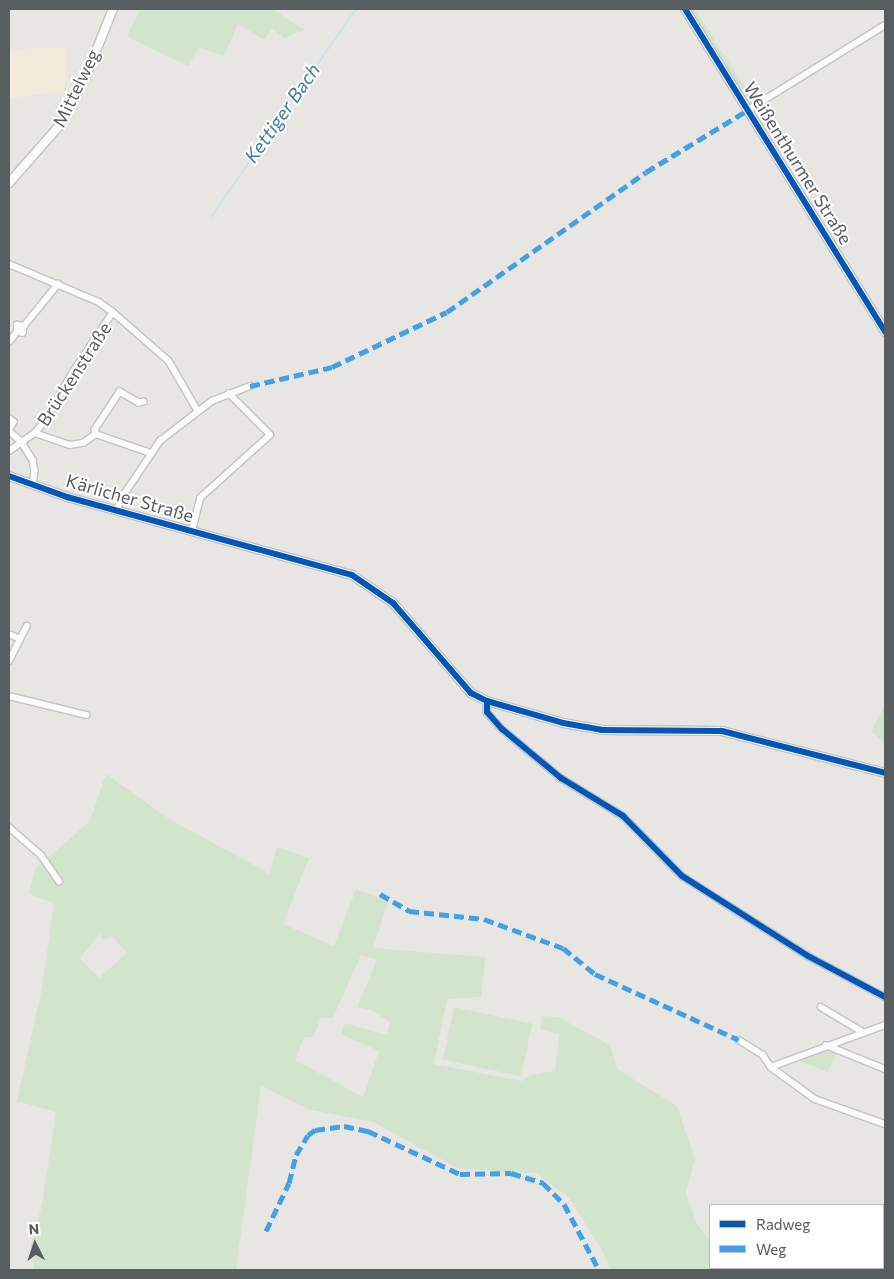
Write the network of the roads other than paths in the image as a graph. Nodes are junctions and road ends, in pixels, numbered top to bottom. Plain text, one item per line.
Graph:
1 (113, 9) edge
2 (685, 9) edge
3 (885, 25) edge
4 (748, 110) junction
5 (9, 183) edge
6 (9, 264) edge
7 (58, 284) junction
8 (114, 312) junction
9 (885, 332) edge
10 (9, 342) edge
11 (250, 386) dead end
12 (229, 394) junction
13 (144, 402) dead end
14 (198, 411) junction
15 (9, 418) edge
16 (9, 431) edge
17 (36, 433) junction
18 (96, 434) junction
19 (21, 442) junction
20 (9, 451) edge
21 (151, 453) junction
22 (9, 476) edge
23 (33, 485) junction
24 (117, 511) junction
25 (192, 531) junction
26 (27, 626) dead end
27 (9, 634) edge
28 (20, 639) junction
29 (9, 661) edge
30 (9, 696) edge
31 (487, 701) junction
32 (87, 715) dead end
33 (885, 773) edge
34 (9, 827) edge
35 (59, 881) dead end
36 (885, 997) edge
37 (821, 1007) dead end
38 (885, 1024) edge
39 (863, 1032) junction
40 (739, 1040) dead end
41 (826, 1045) junction
42 (771, 1068) junction
43 (885, 1069) edge
44 (885, 1124) edge

1 - 5 street, Mittelweg
2 - 4 street, Weißenthurmer Straße
3 - 4 street
4 - 9 street, Weißenthurmer Straße
6 - 7 street
7 - 8 street
7 - 10 street
8 - 14 street
8 - 17 street, Brückenstraße
11 - 12 street
12 - 14 street
12 - 25 street
13 - 18 street
14 - 21 street
15 - 16 street
16 - 19 street
17 - 18 street
17 - 19 street, Brückenstraße
18 - 21 street
19 - 20 street, Brückenstraße
19 - 23 street
21 - 24 street
22 - 23 street, Kärlicher Straße
23 - 24 street, Kärlicher Straße
24 - 25 street, Kärlicher Straße
25 - 31 street, Kärlicher Straße
26 - 28 street
27 - 28 street
28 - 29 street
30 - 32 street
31 - 33 street, Kärlicher Straße
31 - 36 street
34 - 35 street
37 - 39 street
38 - 39 street
39 - 41 street
40 - 42 street
41 - 42 street
41 - 43 street
42 - 44 street

